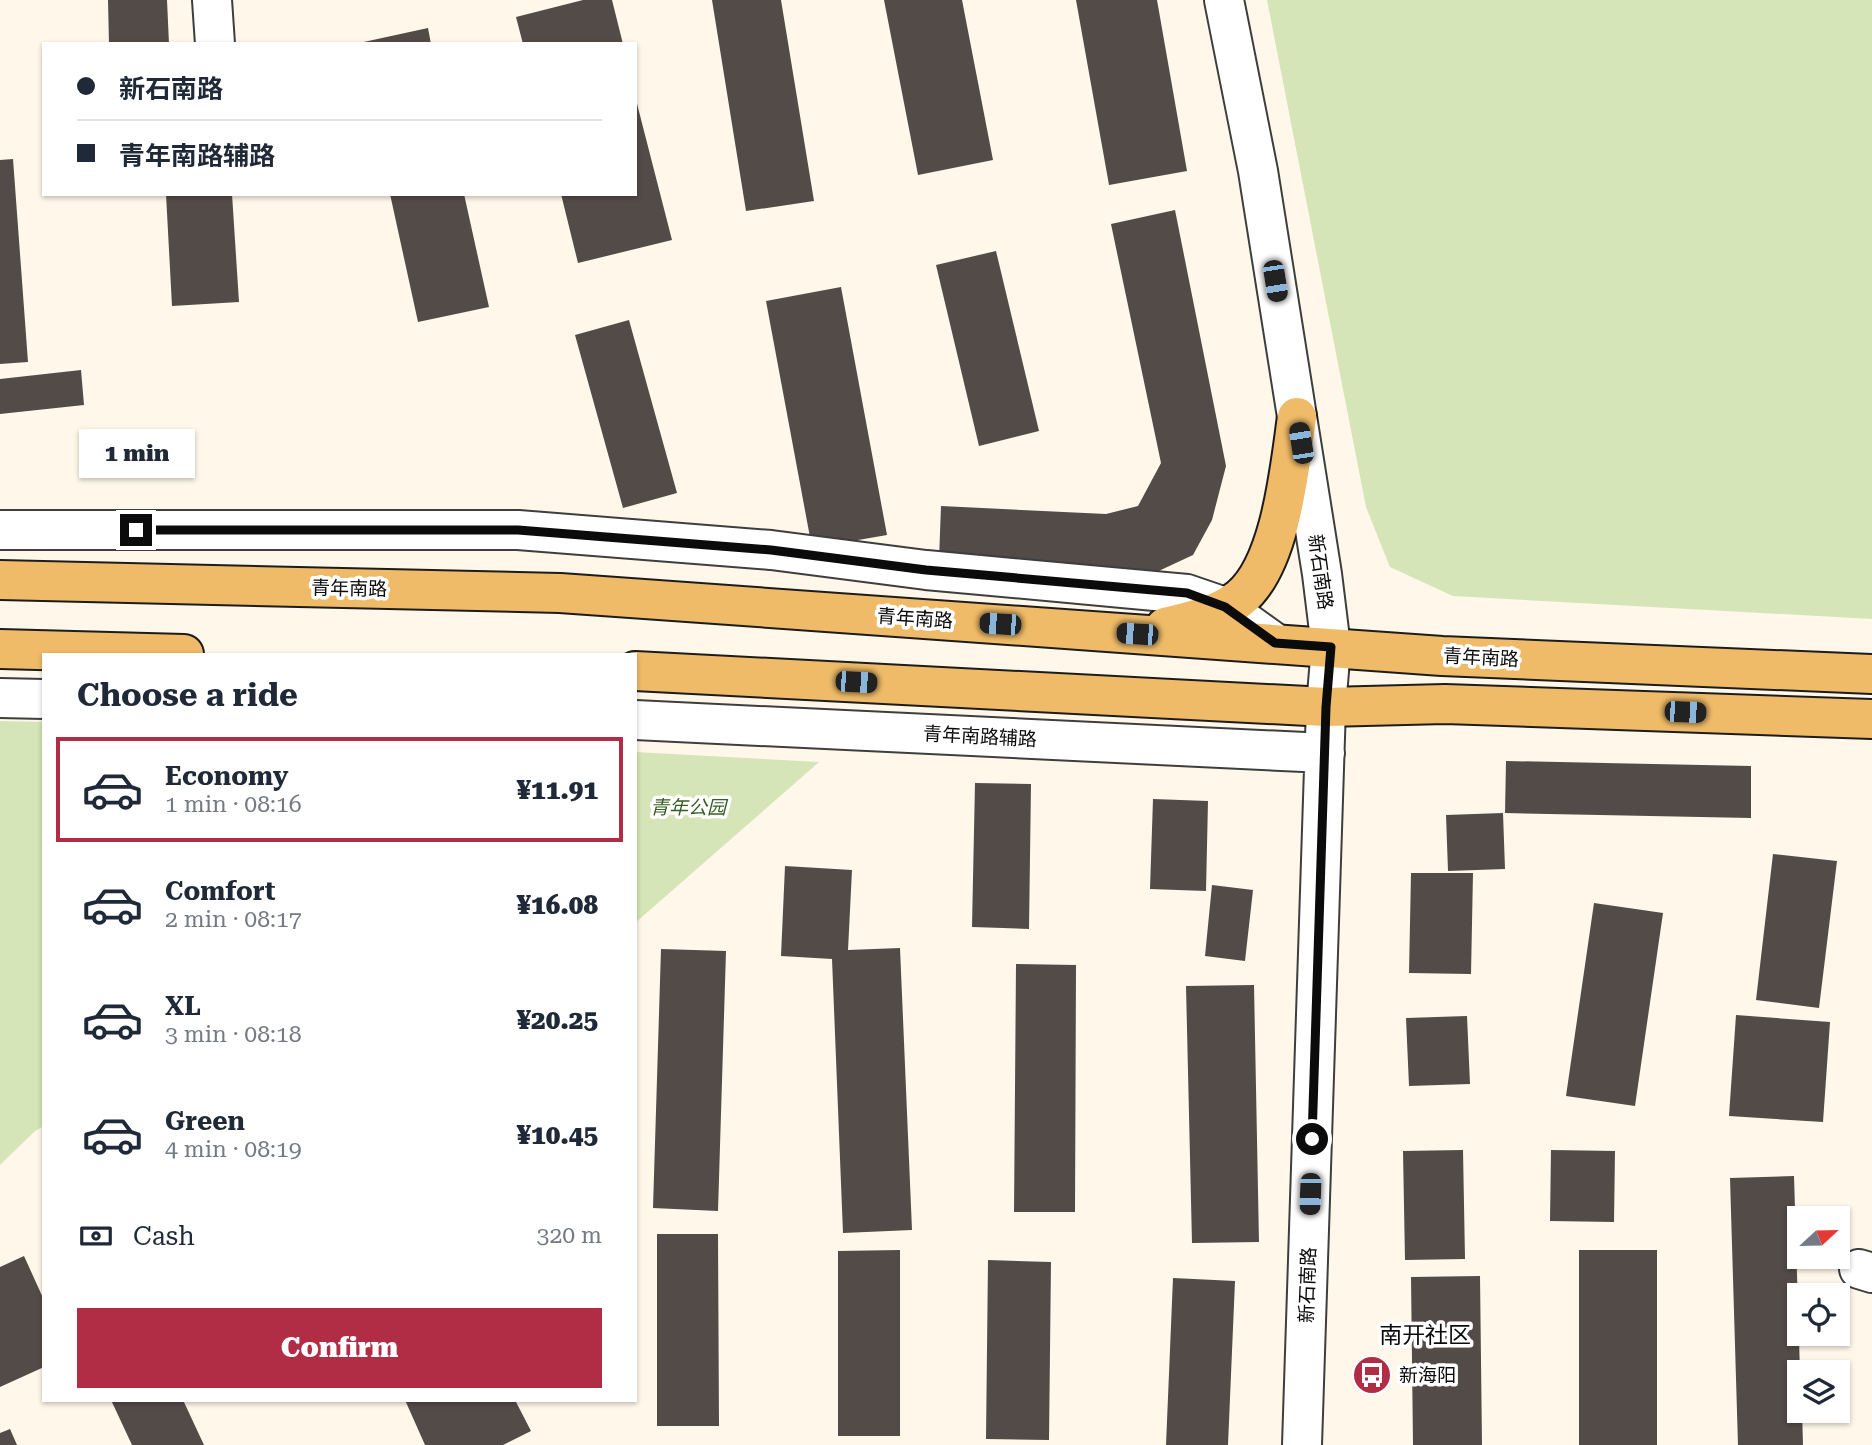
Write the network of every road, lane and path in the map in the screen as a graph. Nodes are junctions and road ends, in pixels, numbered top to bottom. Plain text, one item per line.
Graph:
1 (212, 0) edge
2 (1224, 0) edge
3 (215, 42) edge
4 (1297, 417) junction
5 (0, 530) edge
6 (0, 580) edge
7 (1225, 607) junction
8 (1137, 634) junction
9 (1275, 643) junction
10 (1331, 647) junction
11 (0, 649) edge
12 (147, 653) edge
13 (637, 671) edge
14 (1872, 674) edge
15 (0, 698) edge
16 (42, 699) edge
17 (1326, 707) junction
18 (1872, 719) edge
19 (637, 720) edge
20 (1325, 752) junction
21 (1302, 1445) edge

1 - 3 street
2 - 4 street, 新石南路
4 - 7 main road
4 - 10 street, 新石南路
5 - 7 street
6 - 8 main road, 青年南路
7 - 8 main road
7 - 9 street
8 - 9 main road, 青年南路
9 - 10 main road, 青年南路
10 - 14 main road, 青年南路
10 - 17 street, 新石南路
11 - 12 main road
13 - 17 main road
15 - 16 street
17 - 18 main road
17 - 20 street, 新石南路
19 - 20 street, 青年南路辅路
20 - 21 street, 新石南路

